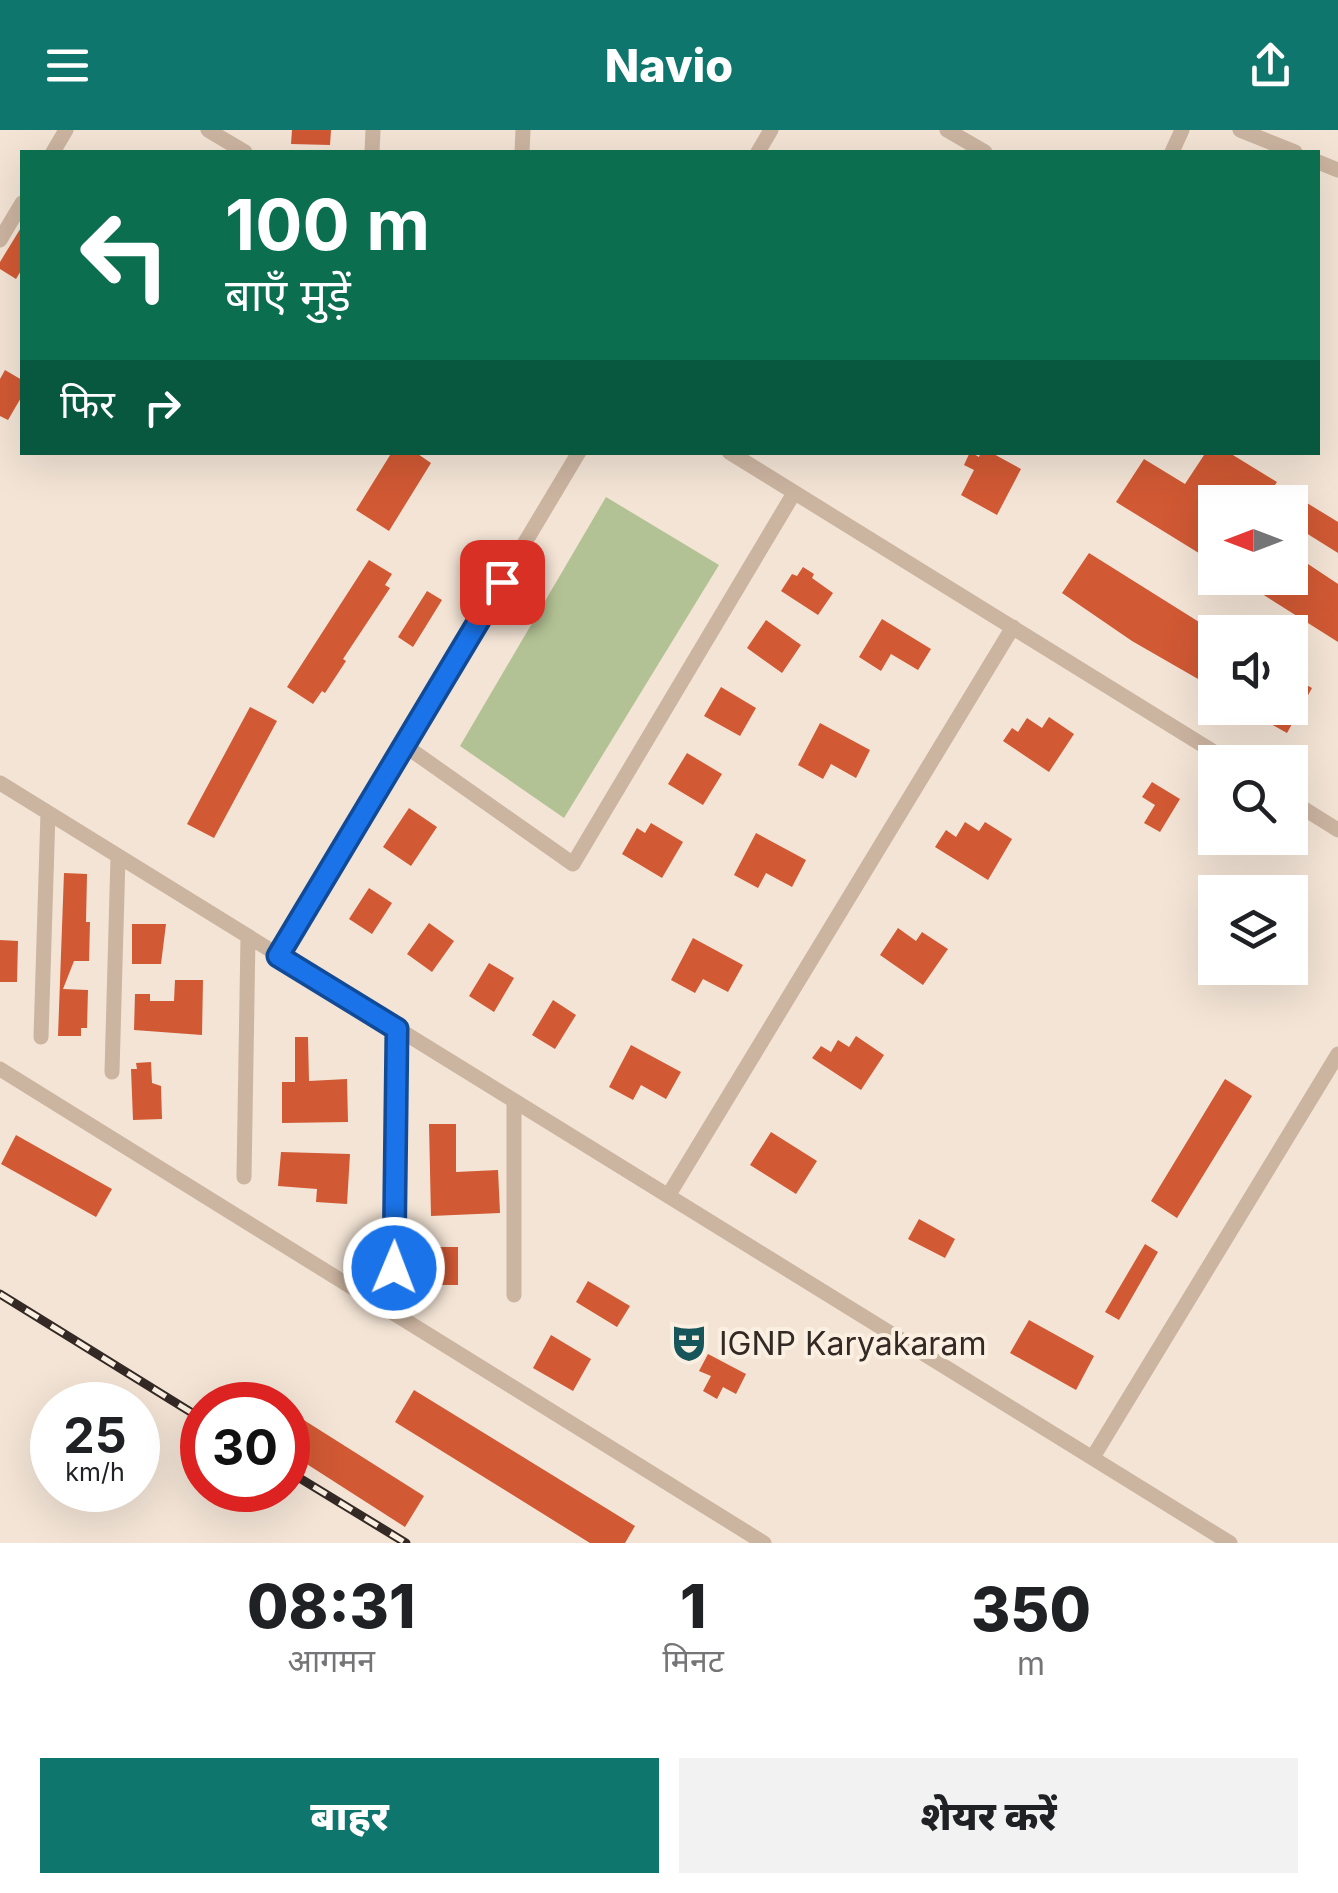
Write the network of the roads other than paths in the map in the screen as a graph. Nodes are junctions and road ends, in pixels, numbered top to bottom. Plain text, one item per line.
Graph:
1 (210, 130) edge
2 (948, 130) edge
3 (1240, 130) edge
4 (241, 150) edge
5 (982, 150) edge
6 (1290, 150) edge
7 (20, 206) edge
8 (0, 240) edge
9 (577, 455) edge
10 (734, 455) edge
11 (794, 492) junction
12 (1013, 627) junction
13 (404, 744) junction
14 (1203, 745) edge
15 (0, 783) edge
16 (1308, 811) edge
17 (48, 813) junction
18 (1338, 830) edge
19 (118, 856) junction
20 (248, 937) junction
21 (278, 956) junction
22 (397, 1029) junction
23 (40, 1036) dead end
24 (1338, 1054) edge
25 (0, 1069) edge
26 (112, 1072) dead end
27 (514, 1101) junction
28 (244, 1177) dead end
29 (668, 1196) junction
30 (394, 1268) dead end
31 (514, 1295) dead end
32 (1093, 1456) junction
33 (764, 1543) edge
34 (1230, 1543) edge

1 - 4 street
2 - 5 street
3 - 6 street
7 - 8 street
9 - 13 street
10 - 11 street
11 - 12 street
11 - 13 street
12 - 14 street
12 - 29 street
13 - 21 street
15 - 17 street
16 - 18 street
17 - 19 street
17 - 23 street
19 - 20 street
19 - 26 street
20 - 21 street
20 - 28 street
21 - 22 street
22 - 27 street
22 - 30 street
24 - 32 street
25 - 33 street
27 - 29 street
27 - 31 street
29 - 32 street
32 - 34 street

